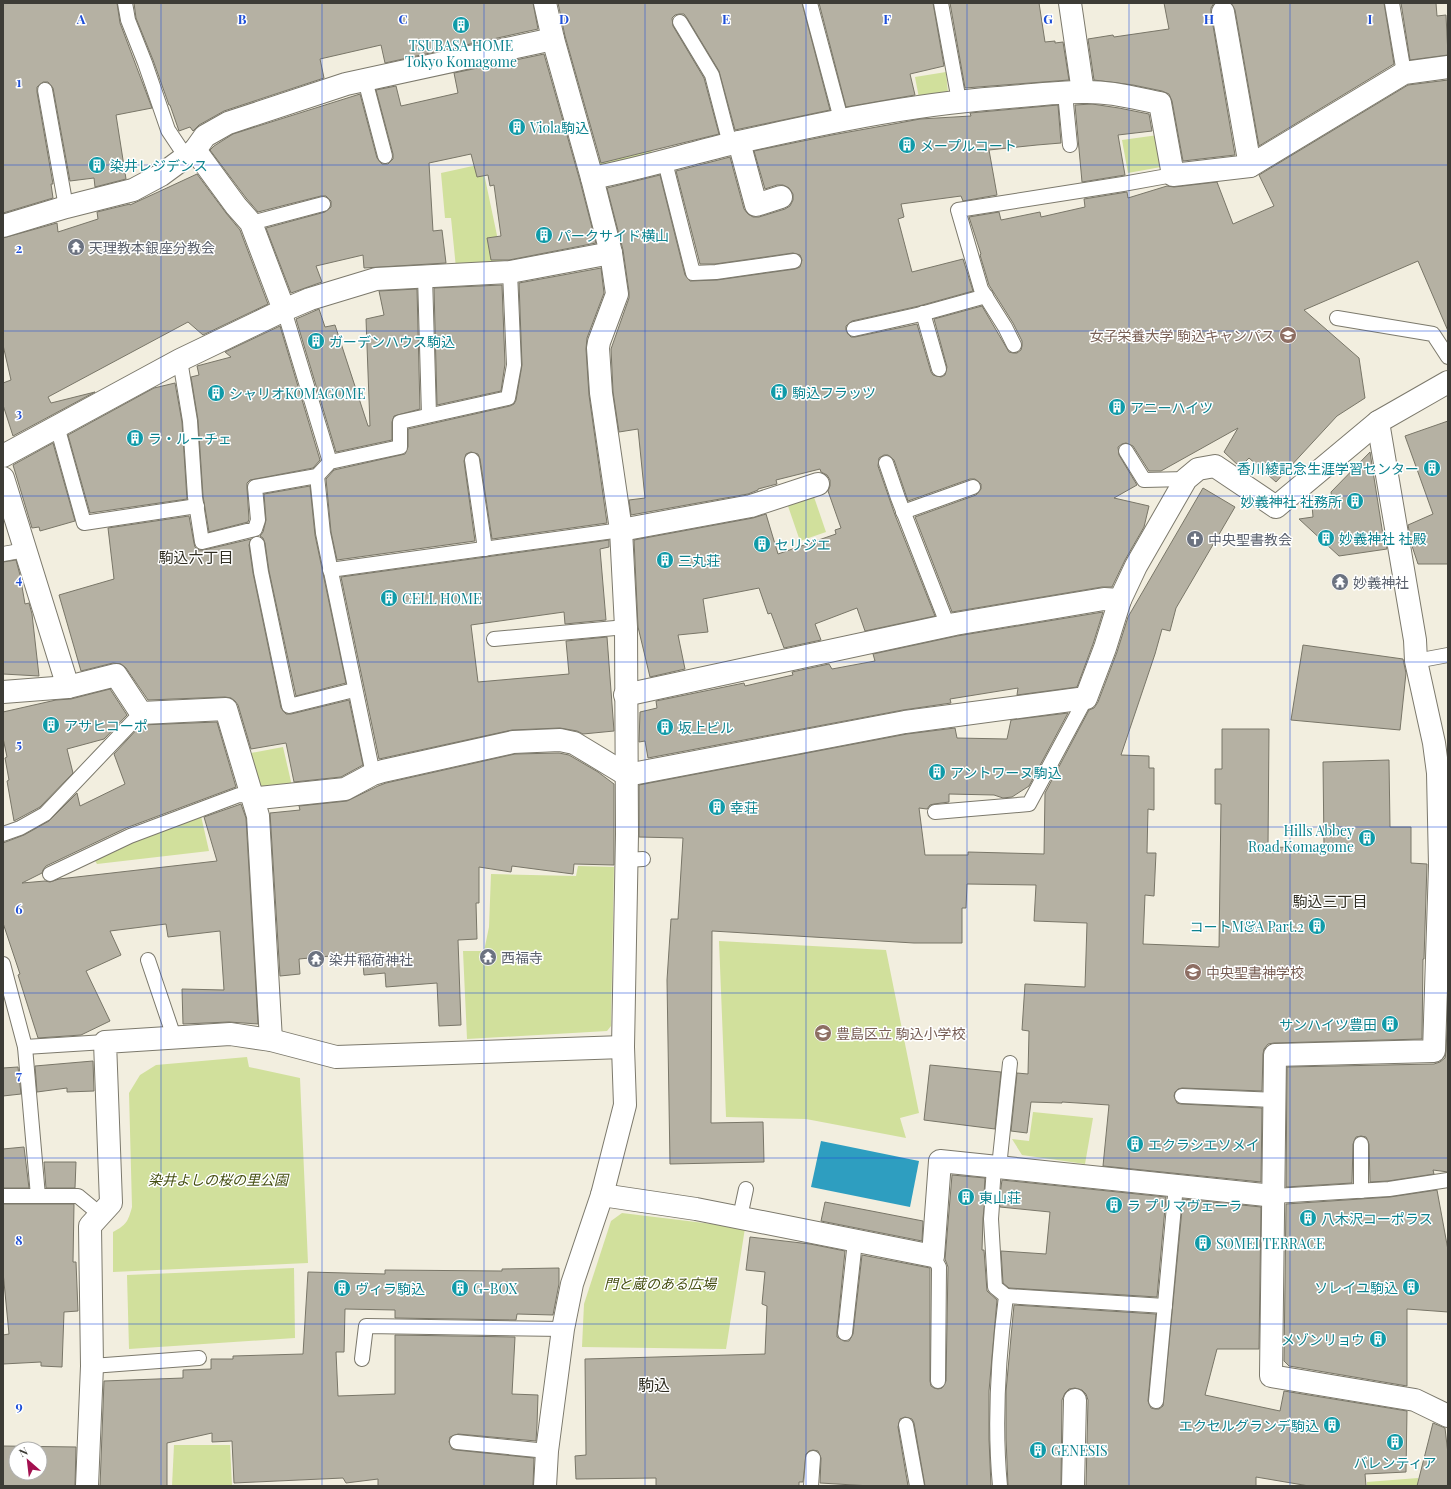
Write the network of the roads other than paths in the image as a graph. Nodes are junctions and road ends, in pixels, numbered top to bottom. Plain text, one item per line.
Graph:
1 (125, 3) edge
2 (545, 3) edge
3 (810, 3) edge
4 (940, 3) edge
5 (1070, 3) edge
6 (1392, 3) edge
7 (1222, 7) edge
8 (680, 22) dead end
9 (552, 39) junction
10 (1448, 67) edge
11 (1404, 73) junction
12 (365, 80) junction
13 (45, 90) dead end
14 (1074, 92) junction
15 (959, 101) junction
16 (842, 119) junction
17 (735, 143) junction
18 (1070, 145) dead end
19 (190, 154) junction
20 (385, 156) dead end
21 (665, 162) junction
22 (1250, 166) junction
23 (1173, 175) junction
24 (592, 178) junction
25 (781, 197) dead end
26 (324, 204) dead end
27 (66, 207) junction
28 (251, 223) junction
29 (3, 226) edge
30 (611, 253) junction
31 (794, 261) dead end
32 (510, 272) junction
33 (425, 276) junction
34 (986, 296) junction
35 (284, 310) junction
36 (923, 313) junction
37 (1337, 318) dead end
38 (854, 329) dead end
39 (1014, 345) dead end
40 (1448, 357) edge
41 (180, 360) junction
42 (939, 369) dead end
43 (1448, 382) edge
44 (429, 415) junction
45 (1378, 422) junction
46 (57, 426) junction
47 (1126, 451) dead end
48 (3, 456) edge
49 (472, 460) dead end
50 (330, 462) junction
51 (886, 463) dead end
52 (317, 476) junction
53 (3, 478) edge
54 (1186, 479) junction
55 (818, 484) dead end
56 (973, 487) dead end
57 (197, 506) junction
58 (903, 512) junction
59 (621, 530) junction
60 (256, 537) junction
61 (484, 549) junction
62 (25, 550) junction
63 (3, 554) edge
64 (330, 570) junction
65 (1120, 600) junction
66 (948, 626) junction
67 (626, 627) junction
68 (494, 640) dead end
69 (1448, 655) edge
70 (1416, 661) junction
71 (68, 687) junction
72 (354, 690) junction
73 (3, 692) edge
74 (625, 694) junction
75 (1086, 698) junction
76 (141, 713) junction
77 (373, 774) junction
78 (627, 775) junction
79 (252, 796) junction
80 (935, 812) dead end
81 (3, 834) edge
82 (1444, 866) edge
83 (50, 874) dead end
84 (148, 960) dead end
85 (3, 964) edge
86 (174, 1037) junction
87 (271, 1040) junction
88 (105, 1042) junction
89 (25, 1047) junction
90 (623, 1047) junction
91 (1010, 1063) dead end
92 (1182, 1096) dead end
93 (1275, 1100) junction
94 (1361, 1144) dead end
95 (997, 1167) junction
96 (1448, 1180) edge
97 (1176, 1185) junction
98 (746, 1189) dead end
99 (1361, 1191) junction
100 (602, 1195) junction
101 (3, 1196) edge
102 (38, 1196) junction
103 (1274, 1196) junction
104 (101, 1215) junction
105 (740, 1217) junction
106 (855, 1241) junction
107 (933, 1256) junction
108 (1006, 1296) junction
109 (1166, 1306) junction
110 (563, 1329) junction
111 (845, 1333) dead end
112 (199, 1358) dead end
113 (362, 1359) dead end
114 (92, 1366) junction
115 (938, 1381) dead end
116 (1075, 1400) dead end
117 (1156, 1401) dead end
118 (1448, 1416) edge
119 (906, 1425) dead end
120 (457, 1442) dead end
121 (547, 1451) junction
122 (813, 1458) dead end
123 (87, 1486) edge
124 (545, 1486) edge
125 (812, 1486) edge
126 (917, 1486) edge
127 (1000, 1486) edge
128 (1073, 1486) edge

1 - 19 lane
2 - 9 street
3 - 16 lane
4 - 15 lane
5 - 14 street
6 - 11 lane
7 - 22 street
8 - 17 lane
9 - 12 street
9 - 24 street
10 - 11 street
11 - 22 street
12 - 19 street
12 - 20 lane
13 - 27 lane
14 - 15 street
14 - 18 lane
14 - 23 street
15 - 16 street
16 - 17 street
17 - 21 street
17 - 25 street
19 - 27 street
19 - 28 street
21 - 24 street
21 - 31 lane
22 - 23 street
23 - 34 lane
24 - 30 street
26 - 28 lane
27 - 29 street
28 - 35 street
30 - 32 street
30 - 59 street
32 - 33 street
32 - 44 lane
33 - 35 street
33 - 44 lane
34 - 36 lane
34 - 39 lane
35 - 41 street
35 - 50 lane
36 - 38 lane
36 - 42 lane
37 - 40 lane
41 - 46 street
41 - 57 lane
43 - 45 street
44 - 50 lane
45 - 54 street
45 - 70 street
46 - 48 street
46 - 57 lane
47 - 54 lane
49 - 61 lane
50 - 52 lane
51 - 58 lane
52 - 60 lane
52 - 64 lane
53 - 62 street
54 - 65 street
55 - 59 street
56 - 58 lane
57 - 60 lane
58 - 66 lane
59 - 61 lane
59 - 67 street
60 - 72 lane
61 - 64 lane
62 - 63 lane
62 - 71 street
64 - 72 lane
65 - 66 street
65 - 75 street
66 - 74 street
67 - 68 lane
67 - 74 street
69 - 70 lane
70 - 82 street
71 - 73 street
71 - 76 street
72 - 77 lane
74 - 78 street
75 - 78 street
75 - 80 lane
76 - 79 street
76 - 81 lane
77 - 78 street
77 - 79 street
78 - 90 street
79 - 83 lane
79 - 87 street
82 - 93 street
84 - 86 lane
85 - 89 lane
86 - 87 street
86 - 88 street
87 - 90 street
88 - 89 lane
88 - 104 street
89 - 102 lane
90 - 100 street
91 - 95 lane
92 - 93 lane
93 - 103 street
94 - 99 lane
95 - 97 street
95 - 107 street
95 - 108 lane
96 - 99 lane
97 - 103 street
97 - 109 lane
98 - 105 lane
99 - 103 lane
100 - 105 street
100 - 110 street
101 - 102 lane
102 - 104 lane
103 - 118 street
104 - 114 street
105 - 106 street
106 - 107 street
106 - 111 lane
107 - 115 lane
108 - 109 lane
108 - 127 lane
109 - 117 lane
110 - 113 lane
110 - 121 street
112 - 114 lane
114 - 123 street
116 - 128 street
119 - 126 lane
120 - 121 lane
121 - 124 street
122 - 125 lane

